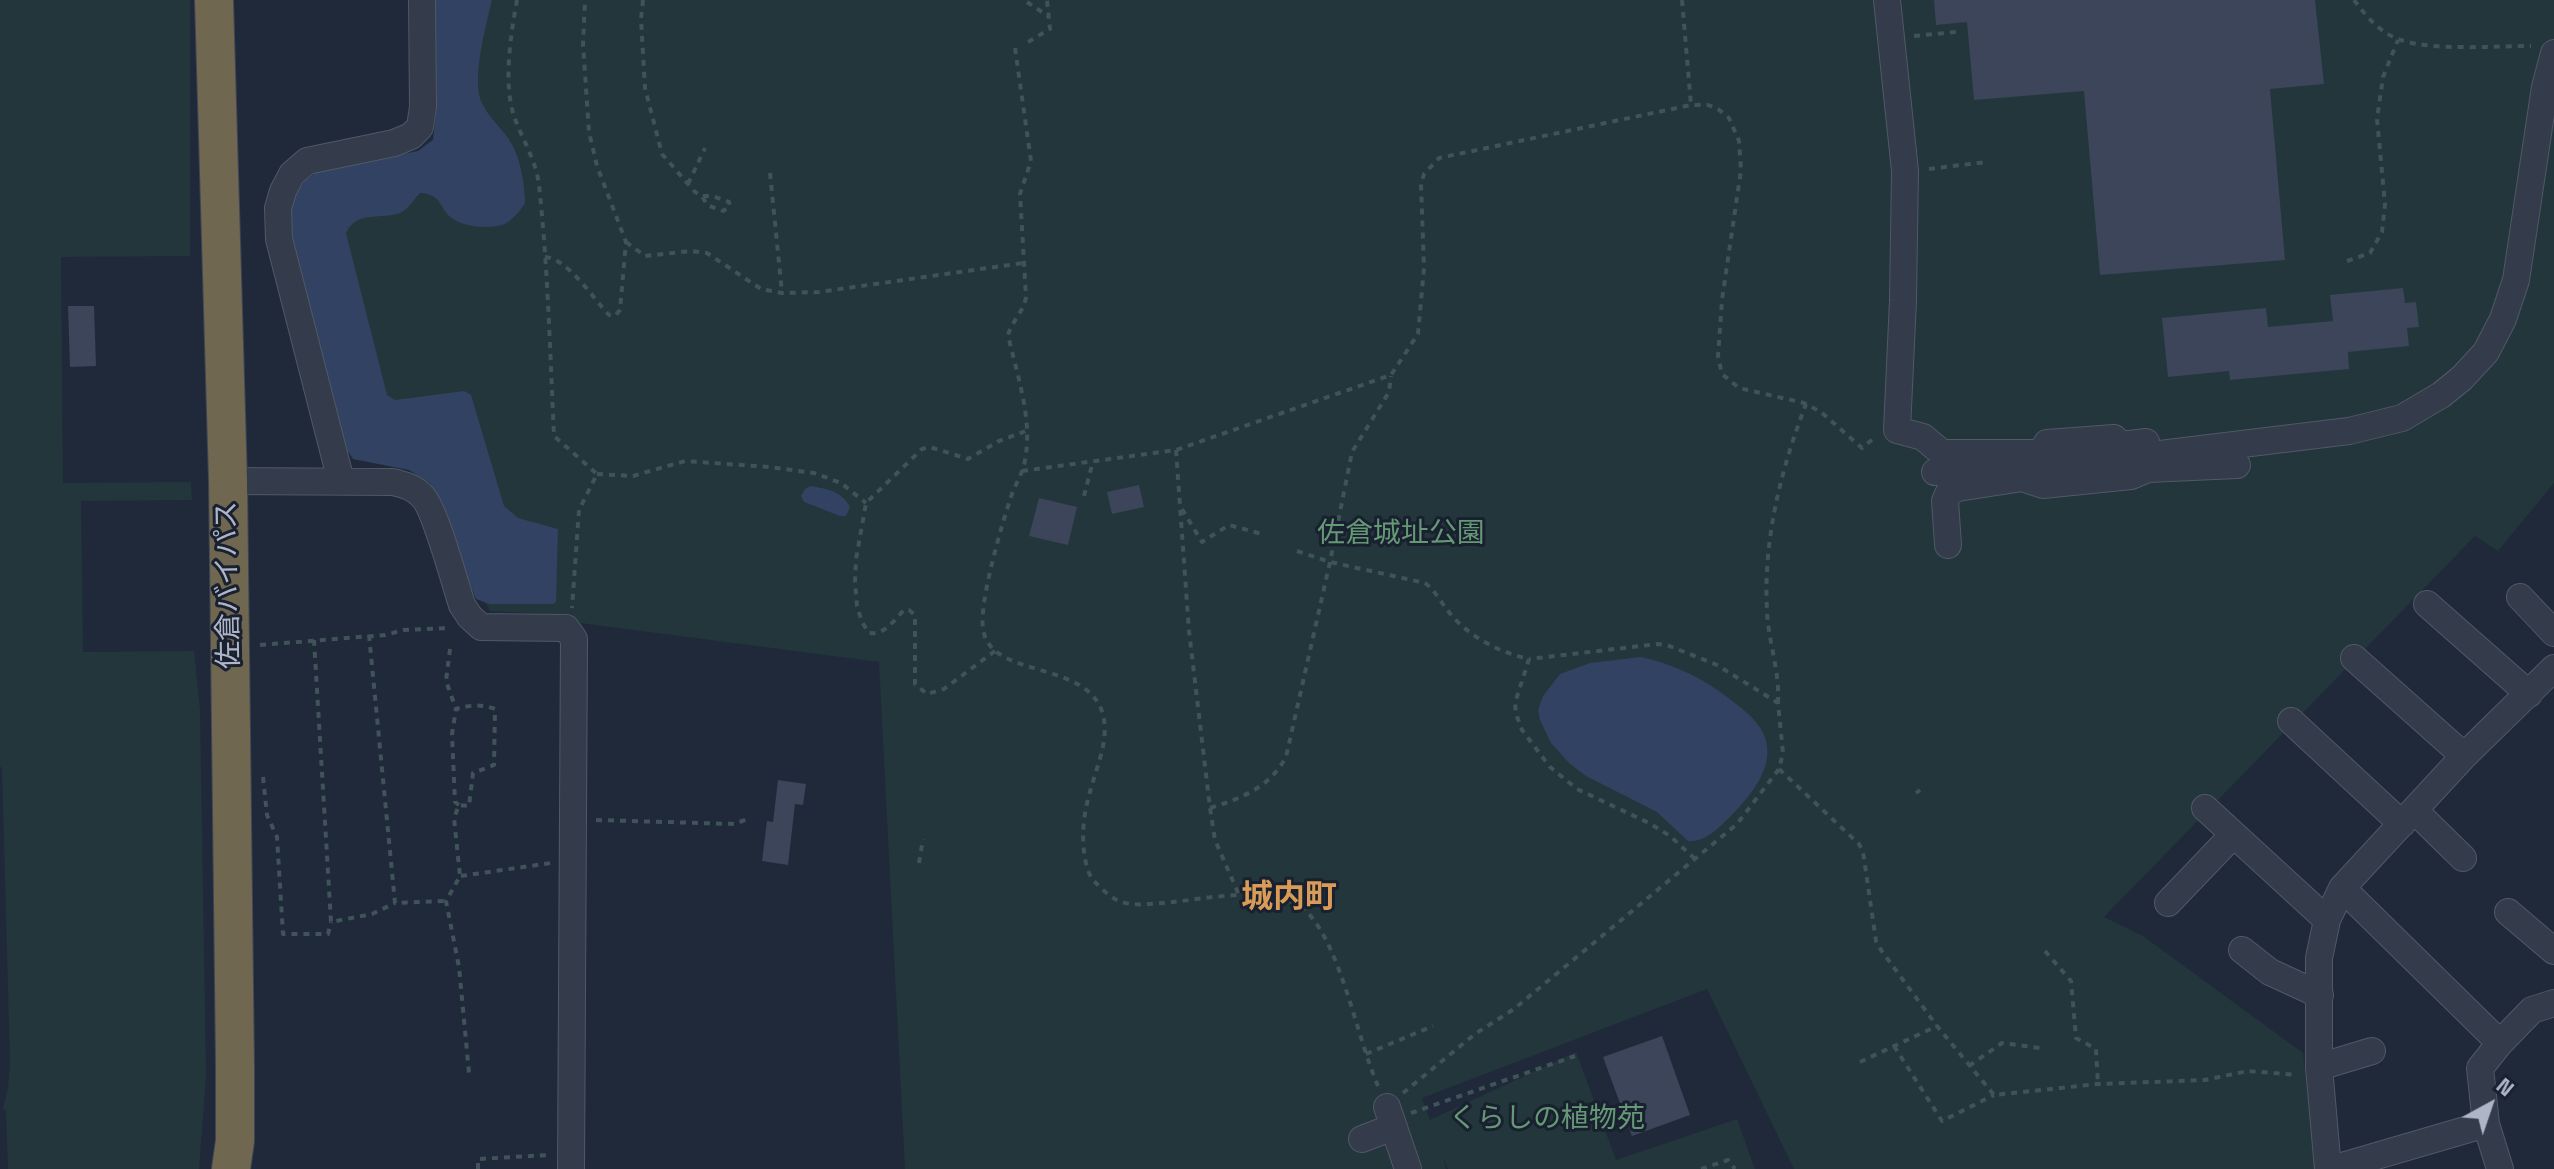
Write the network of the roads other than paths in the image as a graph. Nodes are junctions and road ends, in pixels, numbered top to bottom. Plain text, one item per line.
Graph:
1 (214, 0) edge
2 (422, 0) edge
3 (1887, 0) edge
4 (2548, 50) edge
5 (2231, 431) dead end
6 (2237, 465) dead end
7 (1935, 472) dead end
8 (228, 481) junction
9 (341, 481) junction
10 (1948, 545) dead end
11 (2520, 597) dead end
12 (2427, 604) dead end
13 (2554, 633) edge
14 (2354, 658) dead end
15 (2553, 670) edge
16 (2529, 694) junction
17 (2291, 721) dead end
18 (2464, 756) junction
19 (2205, 808) dead end
20 (2409, 817) junction
21 (2233, 835) junction
22 (2463, 858) dead end
23 (2342, 888) junction
24 (2168, 903) dead end
25 (2508, 912) dead end
26 (2327, 920) junction
27 (2242, 950) dead end
28 (2554, 951) edge
29 (2320, 995) junction
30 (2554, 1003) edge
31 (2500, 1043) junction
32 (2372, 1051) dead end
33 (2319, 1072) junction
34 (2486, 1124) junction
35 (1362, 1139) dead end
36 (571, 1161) edge
37 (231, 1169) edge
38 (1408, 1169) edge
39 (2330, 1169) edge
40 (2500, 1169) edge

1 - 8 highway, 佐倉バイパス
2 - 9 street
3 - 5 street
4 - 7 street
6 - 10 street
8 - 9 street
8 - 37 highway, 佐倉バイパス
9 - 36 street
11 - 13 street
12 - 16 street
14 - 18 street
15 - 16 street
16 - 18 street
17 - 20 street
18 - 20 street
19 - 21 street
20 - 22 street
20 - 23 street
21 - 24 street
21 - 26 street
23 - 26 street
23 - 31 street
25 - 28 street
26 - 29 street
27 - 29 street
29 - 33 street
30 - 31 street
31 - 34 street
32 - 33 street
33 - 39 street
34 - 39 street
34 - 40 street
35 - 38 street

